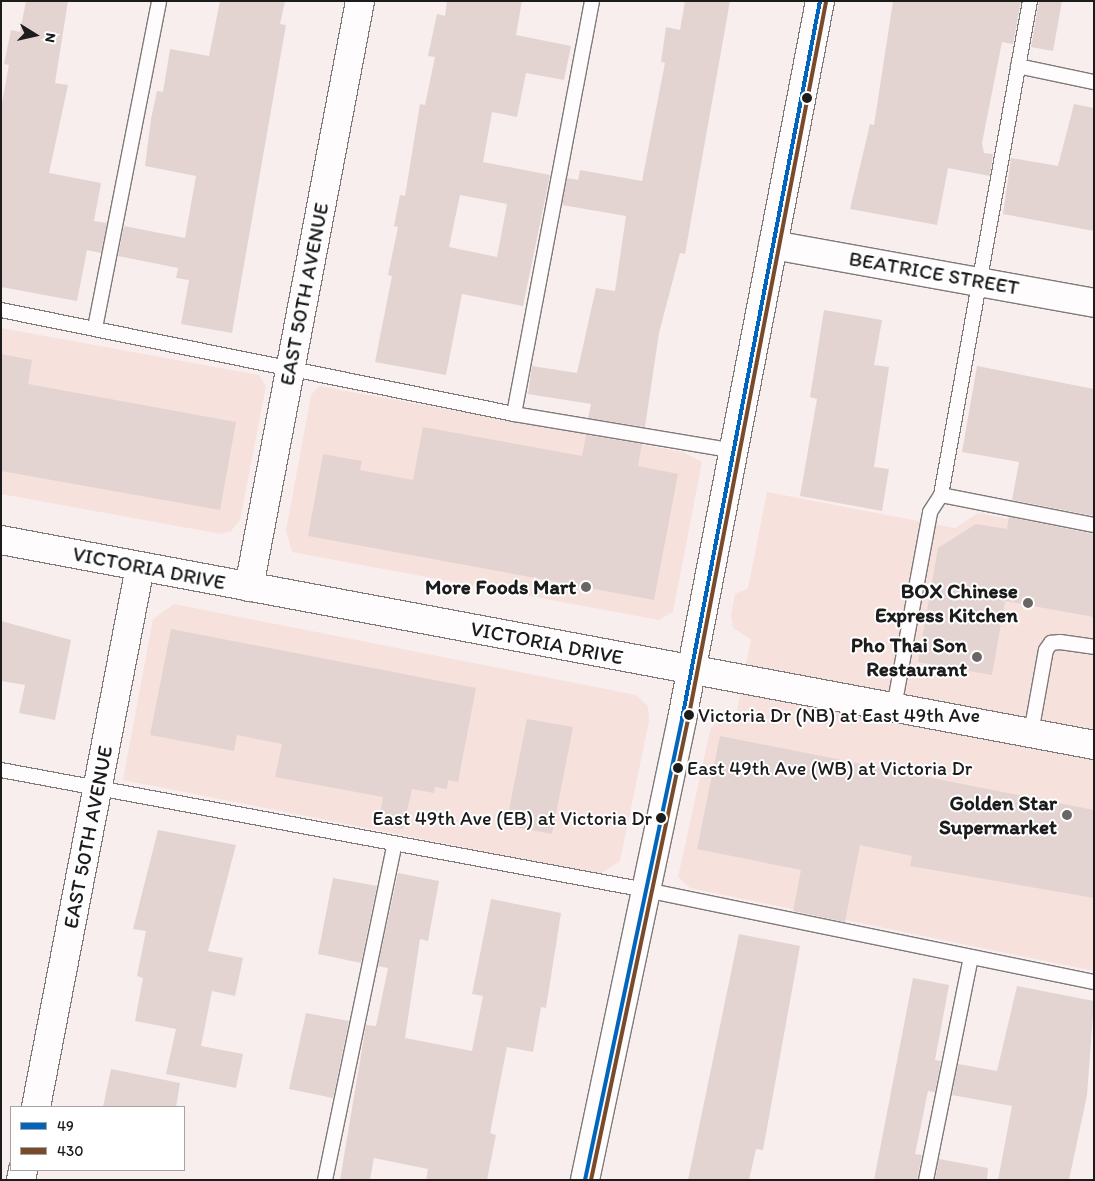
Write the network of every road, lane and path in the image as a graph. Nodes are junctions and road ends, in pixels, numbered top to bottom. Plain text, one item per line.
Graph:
1 (159, 1) edge
2 (360, 1) edge
3 (592, 1) edge
4 (820, 1) edge
5 (1030, 1) edge
6 (1018, 66) junction
7 (1094, 82) edge
8 (773, 245) junction
9 (980, 280) junction
10 (1094, 303) edge
11 (1, 310) edge
12 (95, 328) junction
13 (290, 370) junction
14 (514, 414) junction
15 (734, 451) junction
16 (941, 494) junction
17 (1094, 525) edge
18 (1, 540) edge
19 (140, 566) junction
20 (249, 587) junction
21 (1094, 648) edge
22 (691, 671) junction
23 (894, 707) junction
24 (1031, 733) junction
25 (1094, 746) edge
26 (1, 770) edge
27 (98, 789) junction
28 (394, 846) junction
29 (646, 890) junction
30 (971, 957) junction
31 (1094, 982) edge
32 (36, 1106) edge
33 (325, 1180) edge
34 (585, 1180) edge
35 (926, 1180) edge

1 - 12 lane
2 - 13 street, EAST 50TH AVENUE
3 - 14 lane
4 - 8 street
5 - 6 lane
6 - 7 lane
6 - 9 lane
8 - 9 street, BEATRICE STREET
8 - 15 street
9 - 10 street, BEATRICE STREET
9 - 16 lane
11 - 12 lane
12 - 13 lane
13 - 14 lane
13 - 20 street, EAST 50TH AVENUE
14 - 15 lane
15 - 22 street
16 - 17 lane
16 - 23 lane
18 - 19 street, VICTORIA DRIVE
19 - 20 street, VICTORIA DRIVE
19 - 27 street, EAST 50TH AVENUE
20 - 22 street, VICTORIA DRIVE
21 - 24 lane
22 - 23 street, VICTORIA DRIVE
22 - 29 street
23 - 24 street, VICTORIA DRIVE
24 - 25 street, VICTORIA DRIVE
26 - 27 lane
27 - 28 lane
27 - 32 street, EAST 50TH AVENUE
28 - 29 lane
28 - 33 lane
29 - 30 lane
29 - 34 street
30 - 31 lane
30 - 35 lane

